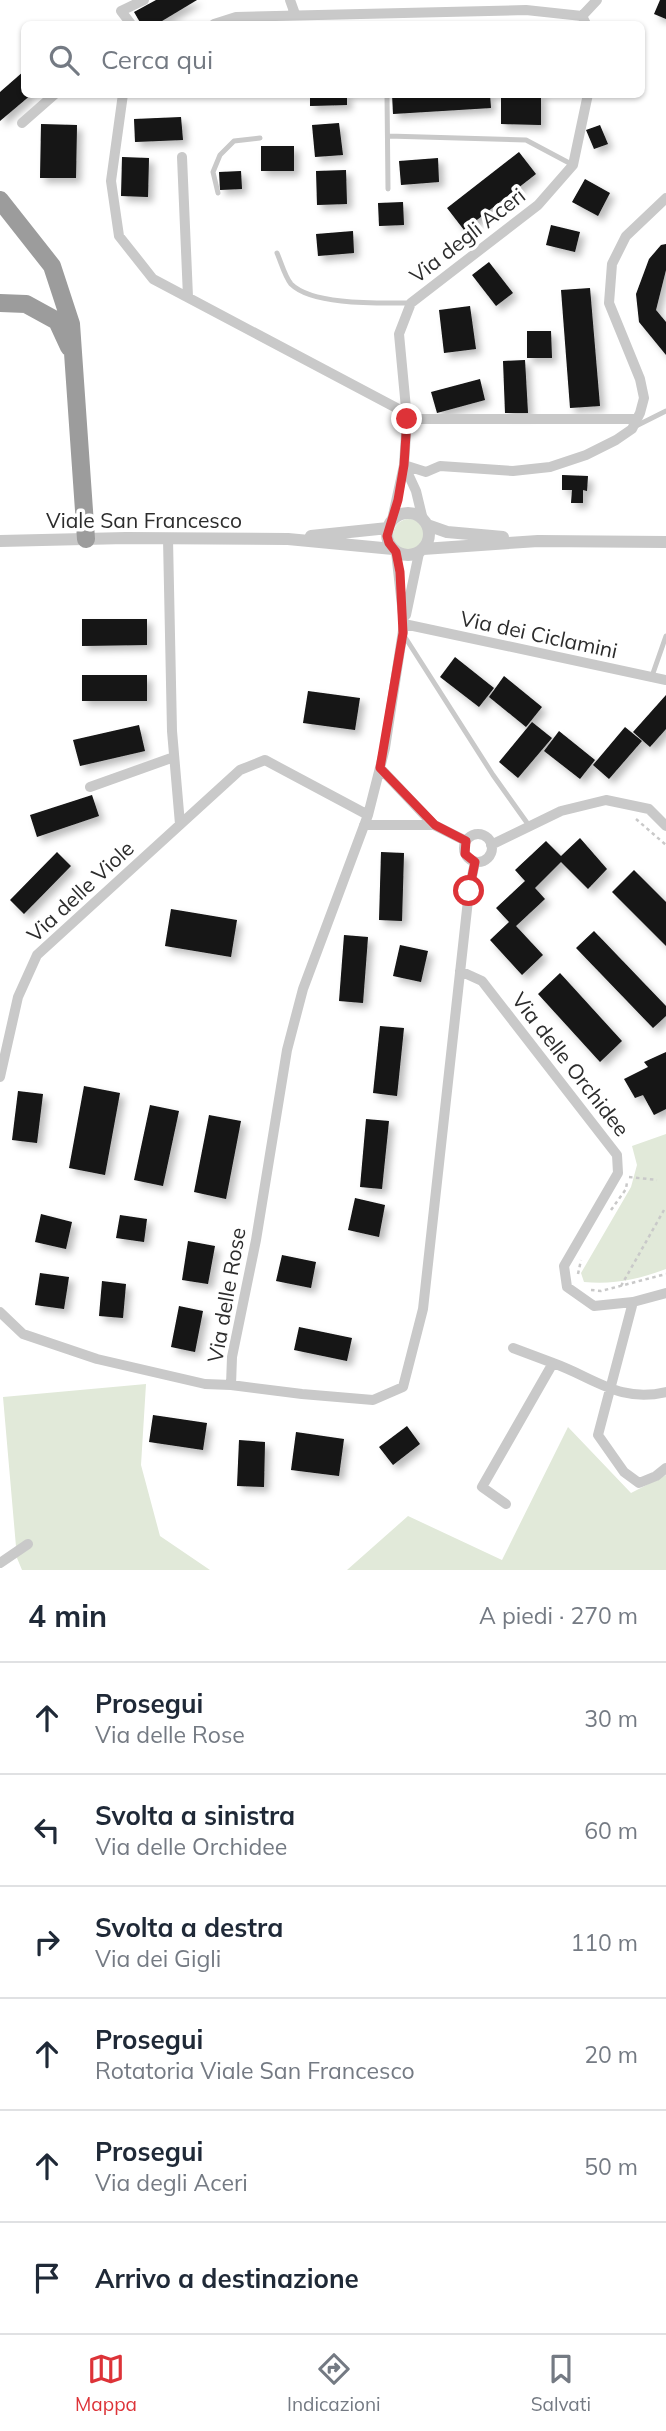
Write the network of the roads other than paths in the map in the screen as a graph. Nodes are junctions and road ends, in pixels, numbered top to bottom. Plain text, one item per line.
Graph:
1 (144, 0) edge
2 (290, 0) edge
3 (597, 0) edge
4 (295, 14) junction
5 (584, 20) edge
6 (129, 21) edge
7 (223, 21) edge
8 (50, 98) edge
9 (122, 98) edge
10 (387, 98) edge
11 (588, 98) edge
12 (22, 123) dead end
13 (388, 136) junction
14 (260, 138) dead end
15 (182, 157) dead end
16 (573, 165) junction
17 (388, 190) dead end
18 (218, 193) dead end
19 (666, 198) edge
20 (0, 200) edge
21 (277, 253) dead end
22 (188, 297) junction
23 (0, 303) edge
24 (411, 303) junction
25 (72, 353) junction
26 (666, 411) edge
27 (406, 416) junction
28 (634, 424) junction
29 (404, 465) junction
30 (425, 522) junction
31 (390, 524) junction
32 (86, 539) junction
33 (169, 539) junction
34 (288, 539) junction
35 (0, 541) edge
36 (538, 541) junction
37 (666, 542) edge
38 (395, 550) junction
39 (421, 551) junction
40 (403, 629) junction
41 (666, 636) edge
42 (652, 677) junction
43 (666, 680) edge
44 (174, 757) junction
45 (380, 768) junction
46 (90, 787) dead end
47 (366, 820) junction
48 (180, 824) junction
49 (435, 825) junction
50 (666, 826) edge
51 (530, 827) junction
52 (466, 841) junction
53 (491, 845) junction
54 (475, 862) junction
55 (460, 971) junction
56 (0, 1077) edge
57 (666, 1293) edge
58 (633, 1302) junction
59 (0, 1312) edge
60 (513, 1348) dead end
61 (554, 1363) junction
62 (230, 1385) junction
63 (610, 1389) junction
64 (666, 1392) edge
65 (666, 1468) edge
66 (506, 1504) dead end
67 (27, 1544) dead end
68 (0, 1563) edge

1 - 6 street
2 - 4 street
3 - 5 street
4 - 5 street
4 - 7 street
8 - 12 street
9 - 22 street
10 - 13 lane
11 - 16 street, Via degli Aceri
13 - 16 lane
13 - 17 lane
14 - 18 lane
15 - 22 street
16 - 24 street, Via degli Aceri
19 - 28 street
20 - 25 highway
21 - 24 lane
22 - 27 street
23 - 25 highway
24 - 27 street, Via degli Aceri
25 - 32 highway
26 - 28 lane
27 - 28 street
27 - 29 street, Via degli Aceri
28 - 29 street
29 - 30 street, Via degli Aceri
29 - 31 street, Via degli Aceri
30 - 31 street
30 - 36 street
30 - 39 street
31 - 34 street, Viale San Francesco
31 - 38 street
32 - 33 street, Viale San Francesco
32 - 35 street, Viale San Francesco
33 - 34 street, Viale San Francesco
33 - 44 street
34 - 38 street, Viale San Francesco
36 - 37 street
36 - 39 street
38 - 39 street
38 - 40 street
39 - 40 street
40 - 42 street, Via dei Ciclamini
40 - 45 street, Via delle Rose
40 - 51 lane
41 - 42 lane
42 - 43 street, Via dei Ciclamini
44 - 46 street
44 - 48 street
45 - 47 street, Via delle Rose
45 - 49 street
47 - 48 street, Via delle Viole
47 - 49 street
47 - 62 street, Via delle Rose
48 - 56 street, Via delle Viole
49 - 52 street
50 - 51 street
51 - 53 street
52 - 53 street
52 - 54 street
53 - 54 street
54 - 55 street, Via delle Rose
55 - 58 street, Via delle Orchidee
55 - 62 street, Via delle Rose
57 - 58 street, Via delle Orchidee
58 - 63 street
59 - 62 street
60 - 61 street
61 - 63 street
61 - 66 street
63 - 64 street
63 - 65 street
67 - 68 street

